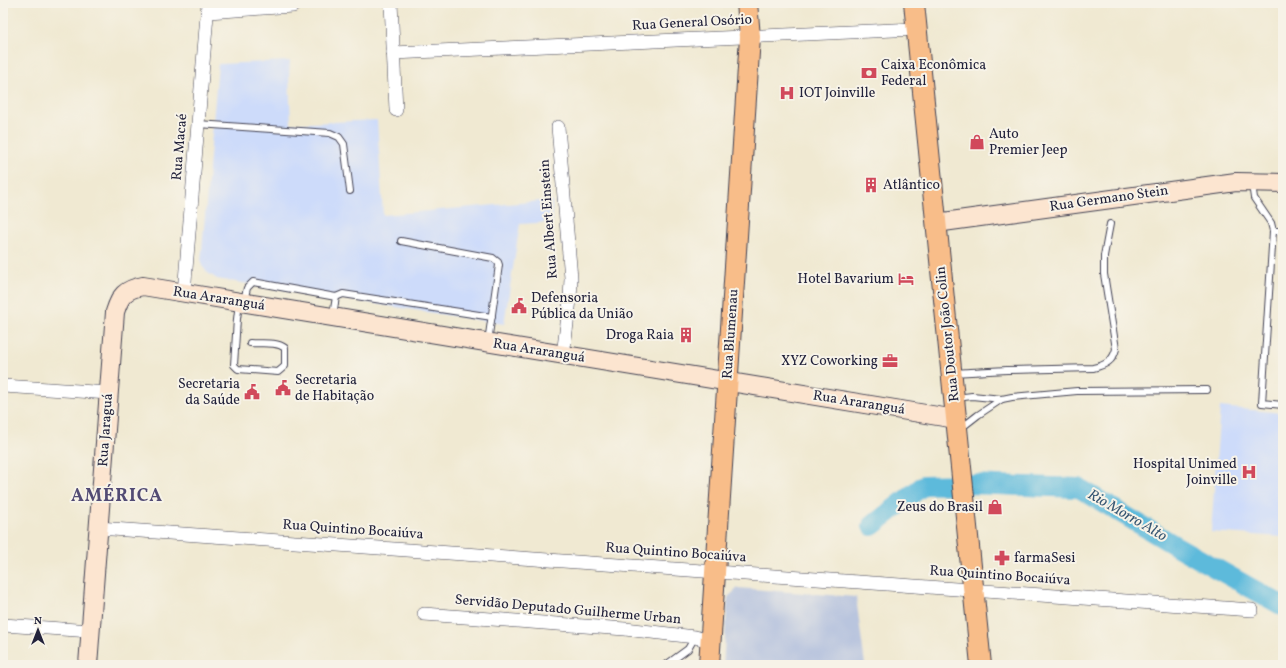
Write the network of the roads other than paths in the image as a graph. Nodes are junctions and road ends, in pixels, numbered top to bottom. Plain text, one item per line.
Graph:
1 (391, 3) edge
2 (747, 3) edge
3 (914, 3) edge
4 (293, 6) dead end
5 (208, 8) edge
6 (916, 29) junction
7 (750, 36) junction
8 (393, 53) junction
9 (396, 110) dead end
10 (198, 124) junction
11 (558, 127) dead end
12 (1251, 181) junction
13 (1283, 183) edge
14 (350, 191) dead end
15 (936, 223) junction
16 (1110, 224) dead end
17 (1273, 231) junction
18 (1283, 231) edge
19 (401, 242) dead end
20 (184, 293) junction
21 (124, 294) joint
22 (336, 297) junction
23 (242, 302) junction
24 (492, 316) junction
25 (332, 317) junction
26 (488, 342) junction
27 (250, 343) dead end
28 (563, 355) junction
29 (952, 373) junction
30 (728, 382) junction
31 (3, 386) edge
32 (1207, 390) dead end
33 (109, 393) junction
34 (954, 398) junction
35 (1002, 399) junction
36 (1283, 405) edge
37 (957, 425) junction
38 (98, 528) junction
39 (715, 572) junction
40 (973, 590) junction
41 (1252, 610) dead end
42 (424, 614) dead end
43 (3, 625) edge
44 (91, 631) junction
45 (702, 639) junction
46 (88, 665) edge
47 (666, 665) edge
48 (709, 665) edge
49 (981, 665) edge

1 - 8 street
2 - 7 main road, Rua Blumenau
3 - 6 main road, Rua Doutor João Colin
4 - 5 street
5 - 10 street, Rua Macaé
6 - 7 street, Rua General Osório
6 - 15 main road, Rua Doutor João Colin
7 - 8 street, Rua General Osório
7 - 30 main road, Rua Blumenau
8 - 9 street
10 - 14 lane
10 - 20 street, Rua Macaé
11 - 28 street, Rua Albert Einstein
12 - 13 street, Rua Germano Stein
12 - 15 street, Rua Germano Stein
12 - 17 lane
15 - 29 main road, Rua Doutor João Colin
16 - 29 lane
17 - 18 lane
17 - 36 lane
19 - 24 lane
20 - 21 street, Rua Araranguá
20 - 23 street, Rua Araranguá
21 - 33 street, Rua Jaraguá
22 - 23 lane
22 - 24 lane
22 - 25 lane
23 - 25 street, Rua Araranguá
23 - 27 lane
24 - 26 lane
25 - 26 street, Rua Araranguá
26 - 28 street, Rua Araranguá
28 - 30 street, Rua Araranguá
29 - 34 main road, Rua Doutor João Colin
30 - 37 street, Rua Araranguá
30 - 39 main road, Rua Blumenau
31 - 33 street
32 - 35 lane
33 - 38 street, Rua Jaraguá
34 - 35 lane
34 - 37 main road, Rua Doutor João Colin
35 - 37 lane
37 - 40 main road, Rua Doutor João Colin
38 - 39 street, Rua Quintino Bocaiúva
38 - 44 street, Rua Jaraguá
39 - 40 street, Rua Quintino Bocaiúva
39 - 45 main road, Rua Blumenau
40 - 41 street, Rua Quintino Bocaiúva
40 - 49 main road, Rua Doutor João Colin
42 - 45 street, Servidão Deputado Guilherme Urban
43 - 44 street
44 - 46 street, Rua Jaraguá
45 - 47 lane
45 - 48 main road, Rua Blumenau

